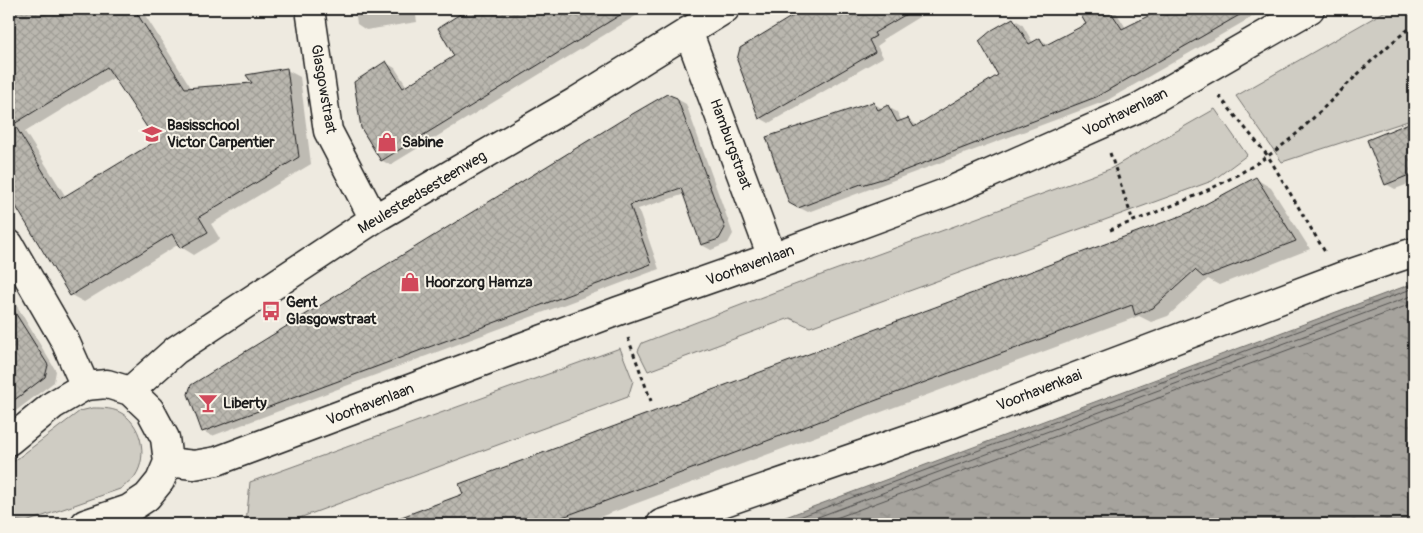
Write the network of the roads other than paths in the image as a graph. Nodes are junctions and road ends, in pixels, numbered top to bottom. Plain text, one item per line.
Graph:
1 (310, 9) edge
2 (725, 9) edge
3 (1310, 9) edge
4 (688, 31) junction
5 (374, 219) junction
6 (9, 244) edge
7 (1414, 252) edge
8 (772, 257) junction
9 (85, 386) junction
10 (130, 391) junction
11 (9, 441) edge
12 (168, 462) junction
13 (85, 524) edge
14 (661, 524) edge

1 - 5 street, Glasgowstraat
2 - 4 street, Meulesteedsesteenweg
3 - 8 street, Voorhavenlaan
4 - 5 street, Meulesteedsesteenweg
4 - 8 street, Hamburgstraat
5 - 10 street, Meulesteedsesteenweg
6 - 9 street
7 - 14 street, Voorhavenkaai
8 - 12 street, Voorhavenlaan
9 - 10 street
9 - 11 street
10 - 12 street
12 - 13 street

